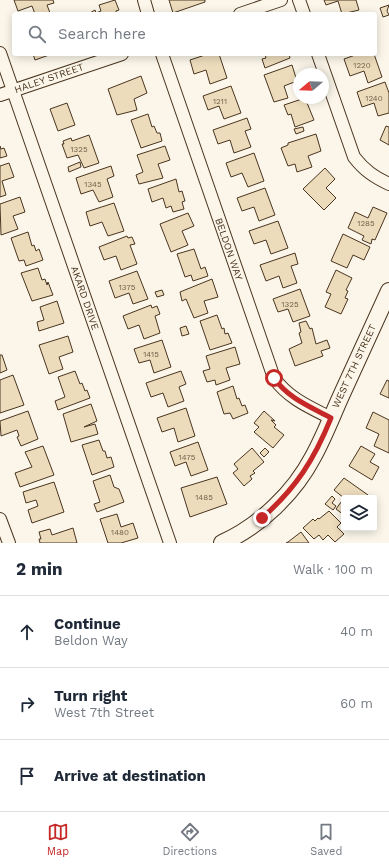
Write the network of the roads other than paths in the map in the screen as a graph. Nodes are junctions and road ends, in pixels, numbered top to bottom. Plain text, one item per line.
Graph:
1 (144, 0) edge
2 (281, 0) edge
3 (299, 0) edge
4 (147, 12) edge
5 (246, 12) edge
6 (303, 12) edge
7 (0, 53) edge
8 (116, 56) edge
9 (163, 56) edge
10 (319, 56) edge
11 (12, 91) junction
12 (0, 95) edge
13 (389, 184) edge
14 (389, 291) edge
15 (331, 418) junction
16 (0, 519) edge
17 (10, 543) edge
18 (170, 543) edge
19 (222, 543) edge

1 - 4 street
2 - 5 street
3 - 6 street
7 - 11 street, AKARD DRIVE
8 - 11 street, HALEY STREET
9 - 15 street, BELDON WAY
10 - 13 street
11 - 12 street, HALEY STREET
11 - 18 street, AKARD DRIVE
14 - 15 main road, WEST 7TH STREET
15 - 19 main road, WEST 7TH STREET
16 - 17 street

